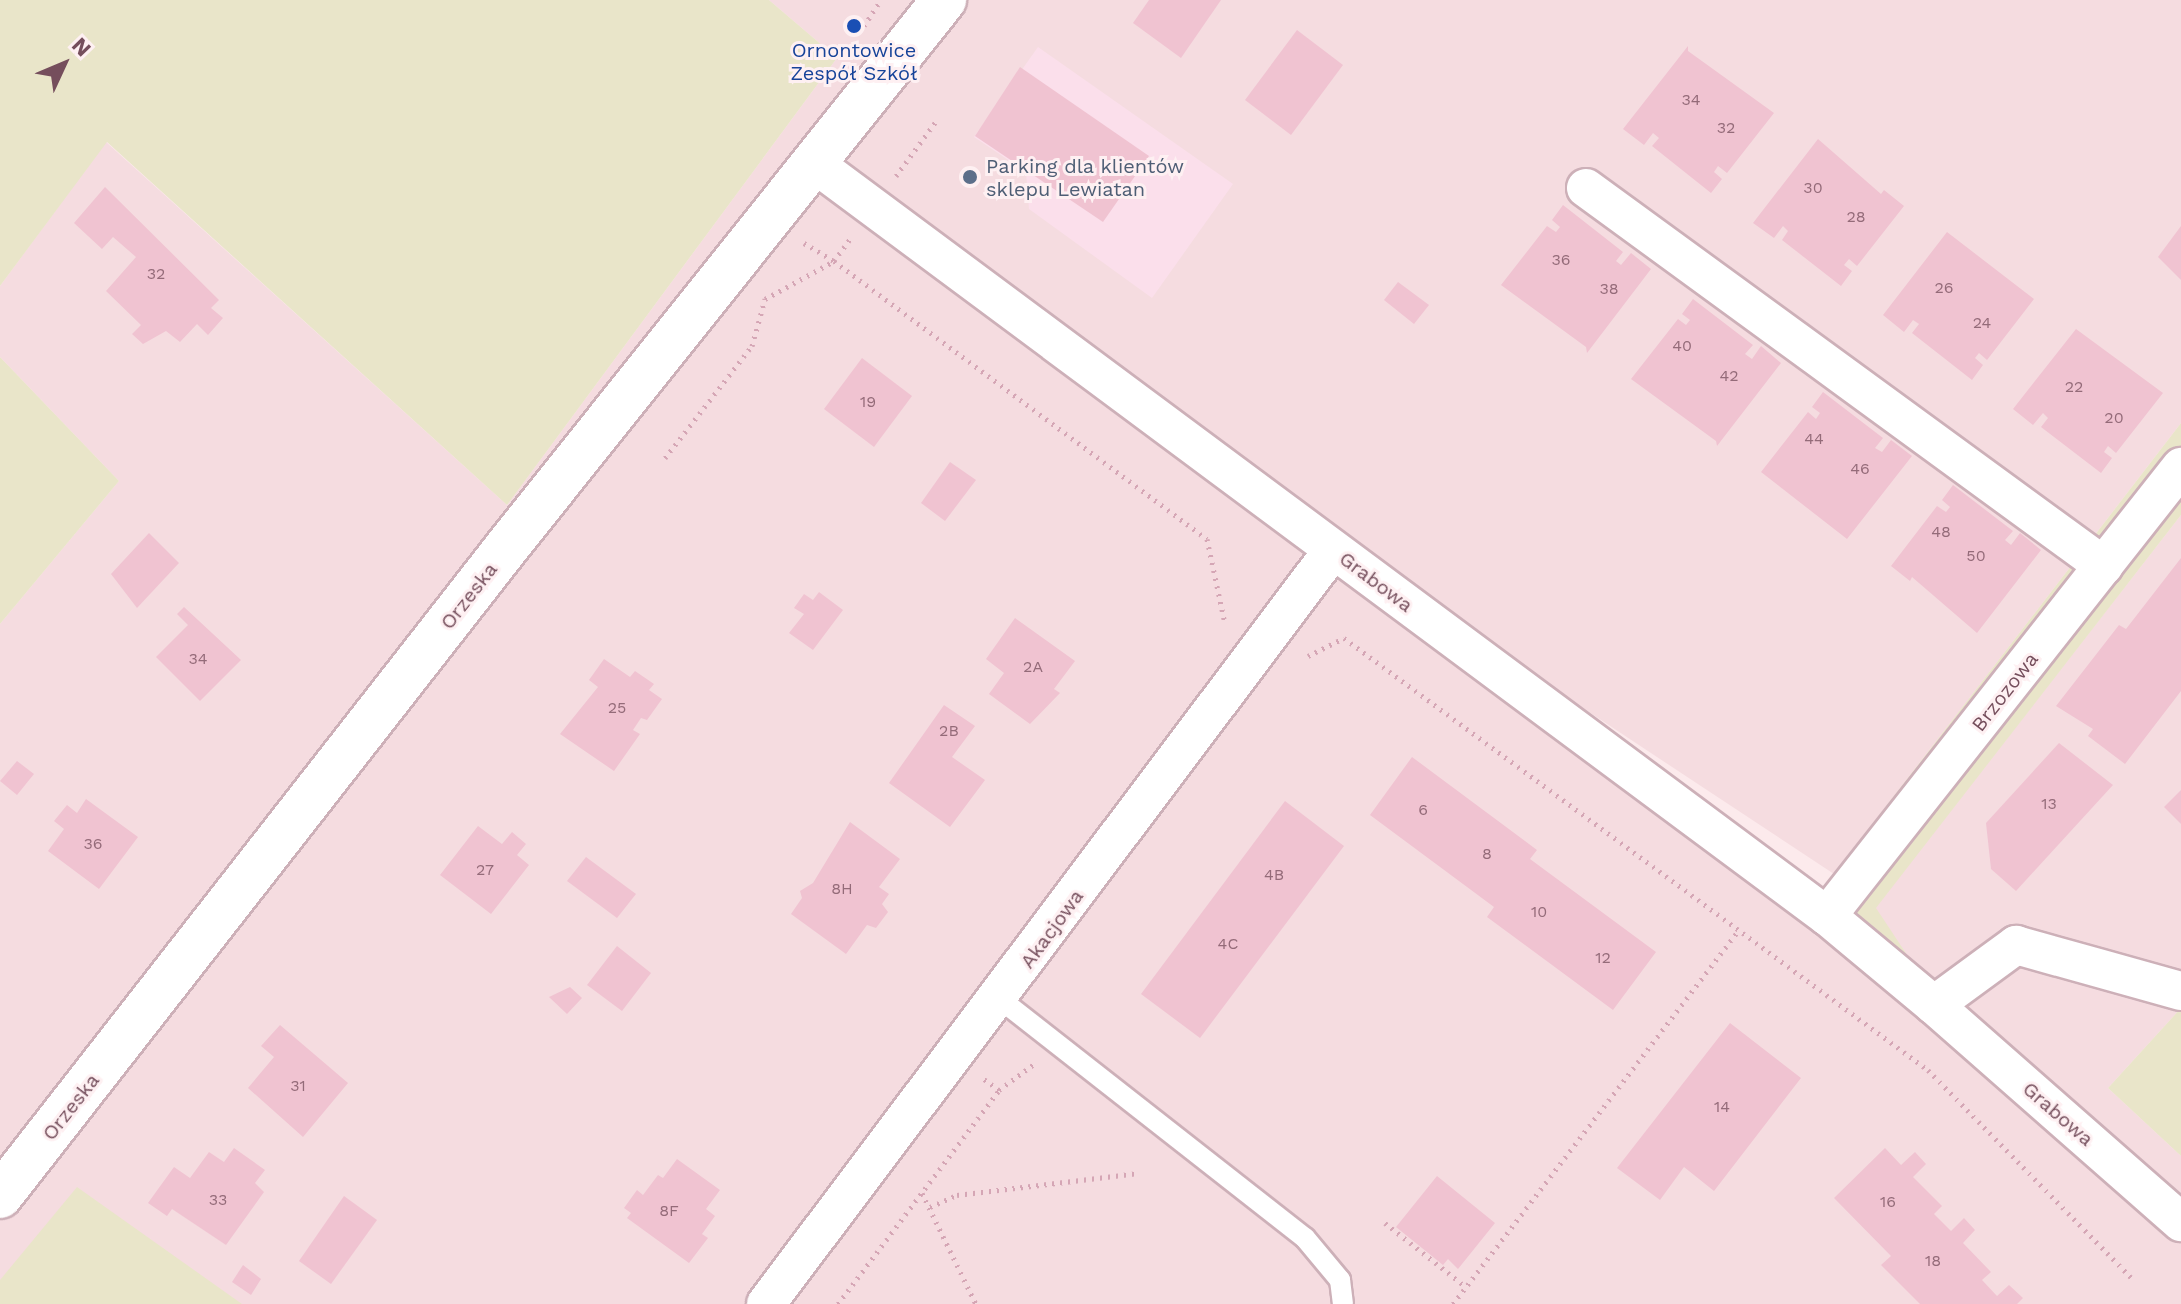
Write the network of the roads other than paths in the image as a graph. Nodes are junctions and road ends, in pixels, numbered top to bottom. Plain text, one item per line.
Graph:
1 (944, 0) edge
2 (815, 164) junction
3 (1586, 188) dead end
4 (2181, 467) edge
5 (1333, 550) junction
6 (2104, 566) junction
7 (1827, 916) junction
8 (2181, 991) edge
9 (1000, 999) junction
10 (1934, 1005) junction
11 (0, 1196) edge
12 (2181, 1222) edge
13 (766, 1304) edge
14 (1343, 1304) edge

1 - 2 street, Orzeska
2 - 5 street, Grabowa
2 - 11 street, Orzeska
3 - 6 street
4 - 6 street, Brzozowa
5 - 7 street, Grabowa
5 - 9 street, Akacjowa
6 - 7 street, Brzozowa
7 - 10 street, Grabowa
8 - 10 street
9 - 13 street, Akacjowa
9 - 14 lane
10 - 12 street, Grabowa

